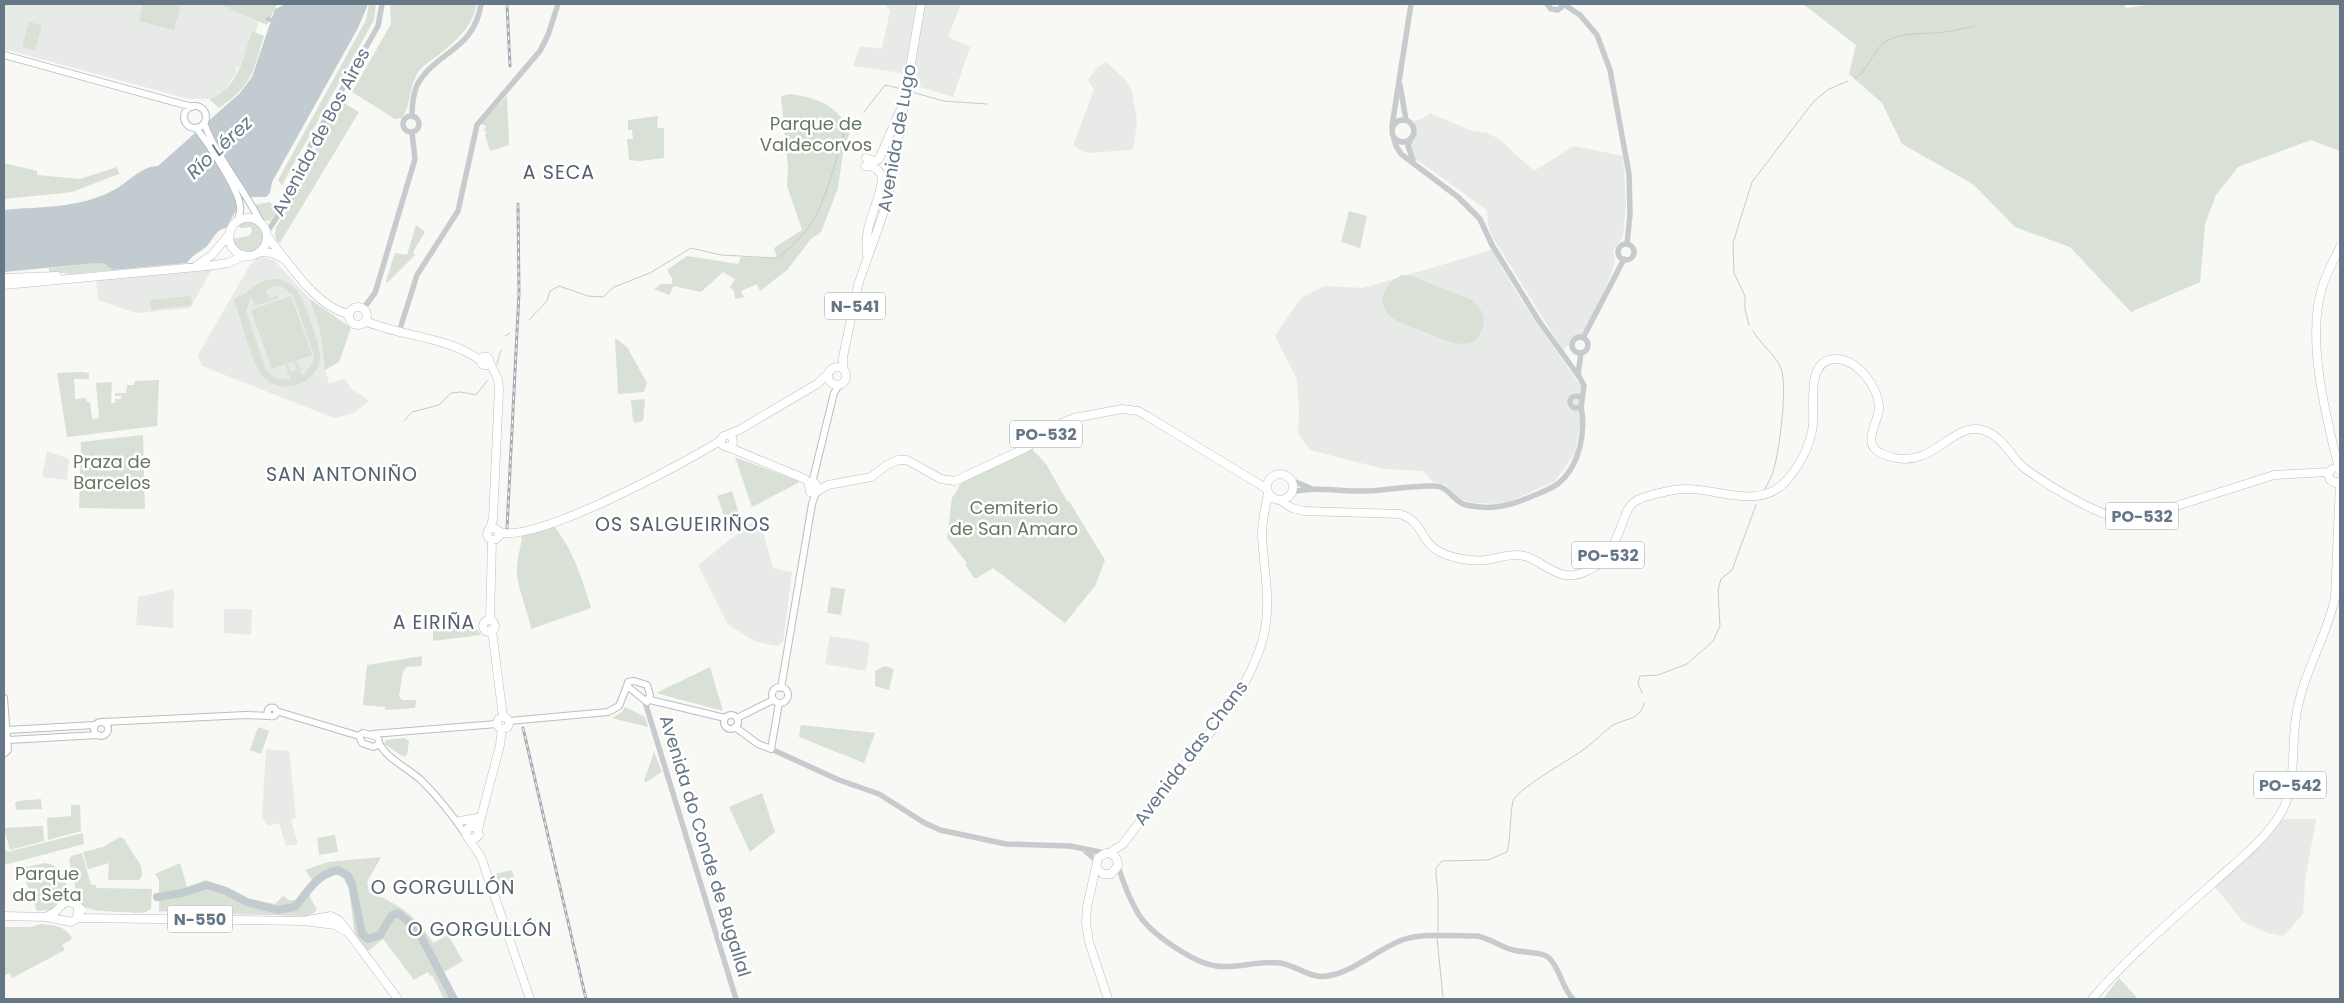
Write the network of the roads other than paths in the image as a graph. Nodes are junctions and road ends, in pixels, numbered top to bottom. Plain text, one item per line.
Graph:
1 (382, 4) edge
2 (481, 4) edge
3 (558, 4) edge
4 (921, 4) edge
5 (1411, 4) edge
6 (1547, 4) edge
7 (1565, 4) edge
8 (4, 55) edge
9 (1400, 85) junction
10 (906, 95) junction
11 (173, 102) junction
12 (192, 107) junction
13 (185, 114) junction
14 (412, 116) junction
15 (1406, 120) junction
16 (204, 123) junction
17 (1392, 126) junction
18 (196, 128) junction
19 (412, 133) junction
20 (1411, 138) junction
21 (1394, 139) junction
22 (1414, 162) junction
23 (237, 222) junction
24 (261, 223) junction
25 (230, 233) junction
26 (267, 234) junction
27 (1627, 244) junction
28 (2340, 246) edge
29 (260, 252) junction
30 (244, 256) junction
31 (867, 256) junction
32 (283, 258) junction
33 (1624, 259) junction
34 (188, 268) junction
35 (99, 276) junction
36 (4, 278) edge
37 (4, 285) edge
38 (363, 308) junction
39 (349, 314) junction
40 (365, 321) junction
41 (399, 332) junction
42 (1583, 338) junction
43 (1573, 348) junction
44 (1582, 353) junction
45 (1563, 355) junction
46 (840, 368) junction
47 (828, 374) junction
48 (1578, 374) junction
49 (1581, 382) junction
50 (819, 383) junction
51 (835, 386) junction
52 (1574, 396) junction
53 (1582, 403) junction
54 (1574, 408) junction
55 (1582, 420) junction
56 (2332, 440) junction
57 (728, 441) junction
58 (2332, 458) junction
59 (2314, 474) junction
60 (1274, 475) junction
61 (2335, 475) edge
62 (1250, 480) junction
63 (1291, 480) junction
64 (813, 486) junction
65 (1310, 488) junction
66 (1267, 491) junction
67 (1291, 493) junction
68 (1279, 499) junction
69 (1292, 508) junction
70 (1266, 511) junction
71 (494, 527) junction
72 (627, 686) junction
73 (782, 688) junction
74 (4, 698) edge
75 (647, 701) junction
76 (776, 701) junction
77 (726, 718) junction
78 (737, 718) junction
79 (506, 719) junction
80 (103, 722) junction
81 (116, 722) junction
82 (95, 725) junction
83 (500, 726) junction
84 (735, 727) junction
85 (108, 729) junction
86 (7, 730) junction
87 (372, 734) junction
88 (388, 734) junction
89 (98, 735) junction
90 (360, 739) junction
91 (8, 740) junction
92 (379, 742) junction
93 (370, 746) junction
94 (771, 749) junction
95 (4, 754) edge
96 (400, 763) junction
97 (479, 816) junction
98 (457, 819) junction
99 (472, 832) junction
100 (1123, 844) junction
101 (1082, 848) junction
102 (1107, 853) junction
103 (1118, 863) junction
104 (1097, 864) junction
105 (1109, 875) junction
106 (1123, 882) junction
107 (1092, 888) junction
108 (78, 907) junction
109 (58, 909) junction
110 (4, 916) edge
111 (46, 917) junction
112 (97, 917) junction
113 (77, 918) junction
114 (62, 921) junction
115 (398, 999) edge
116 (530, 999) edge
117 (736, 999) edge
118 (1108, 999) edge
119 (1573, 999) edge
120 (2092, 999) edge

1 - 26 street, Avenida de Bos Aires
2 - 14 street
3 - 41 street
4 - 10 main road, Avenida de Lugo / N-541
5 - 9 street
6 - 7 street
7 - 27 street
8 - 11 main road
9 - 15 street
9 - 17 street
10 - 31 main road, Avenida de Lugo / N-541
10 - 31 main road
11 - 12 main road
11 - 13 main road
12 - 13 main road
12 - 16 main road
13 - 18 main road
14 - 19 street
14 - 19 street
15 - 17 street
15 - 20 street
16 - 18 main road
16 - 24 main road
17 - 21 street
18 - 23 main road
19 - 38 street
20 - 21 street
20 - 22 street
21 - 22 street
22 - 45 street
23 - 24 main road
23 - 25 main road
24 - 26 main road
25 - 30 main road
25 - 34 main road
26 - 29 main road
26 - 32 main road
27 - 33 street
27 - 33 street
28 - 56 main road, PO-542
29 - 30 main road
29 - 32 main road
30 - 34 main road
31 - 46 main road, Avenida de Lugo / N-541
32 - 39 main road
33 - 42 street
34 - 35 main road
35 - 36 main road
35 - 37 main road
38 - 39 main road
38 - 40 main road
39 - 40 main road
40 - 41 main road
41 - 71 main road
42 - 43 street
42 - 44 street
43 - 44 street
43 - 45 street
44 - 48 street
45 - 48 street
46 - 47 main road, N-541
46 - 51 main road, N-541
47 - 50 main road
47 - 51 main road
48 - 49 street
49 - 52 street
49 - 53 street
50 - 51 main road
50 - 57 main road
51 - 64 main road
52 - 53 street
52 - 54 street
53 - 54 street
53 - 55 street
54 - 55 street
55 - 65 street
56 - 58 main road, PO-542
56 - 61 main road, PO-542
57 - 64 main road
57 - 71 main road
58 - 59 main road
58 - 61 main road, PO-542
59 - 61 main road
59 - 69 main road, PO-532
60 - 62 main road
60 - 63 main road
60 - 66 main road
61 - 120 main road, PO-542
62 - 64 main road, PO-532
62 - 66 main road, PO-532
63 - 65 street
63 - 67 main road
64 - 73 main road
65 - 67 street
66 - 68 main road
66 - 70 main road, Avenida das Chans
67 - 68 main road
67 - 69 main road
68 - 69 main road
68 - 70 main road
70 - 100 main road, Avenida das Chans
71 - 79 main road
72 - 75 main road
72 - 75 main road
72 - 79 main road
73 - 76 main road
73 - 76 main road
74 - 86 main road
75 - 77 main road
75 - 117 street, Avenida do Conde de Bugallal
76 - 78 main road
76 - 94 main road
77 - 78 main road
77 - 84 main road
78 - 84 main road
79 - 83 main road
80 - 81 main road
80 - 82 main road
80 - 85 main road
81 - 85 main road
81 - 90 main road
82 - 86 main road
82 - 89 main road
83 - 88 main road
83 - 97 main road
84 - 94 main road
85 - 89 main road
86 - 91 main road
87 - 88 main road
87 - 90 main road
87 - 92 main road
88 - 92 main road
89 - 91 main road
90 - 93 main road
91 - 95 main road
92 - 93 main road
92 - 96 main road
93 - 96 main road
94 - 101 street
96 - 98 main road
97 - 98 main road
97 - 99 main road
98 - 99 main road
99 - 116 main road
100 - 102 main road, Avenida das Chans
100 - 103 main road, Avenida das Chans
101 - 102 street
101 - 104 street
102 - 103 main road
102 - 104 main road, Avenida das Chans
103 - 105 main road, Avenida das Chans
103 - 106 street
104 - 105 main road
104 - 107 main road
105 - 106 street
105 - 107 main road, Avenida das Chans
106 - 119 street
107 - 118 main road
108 - 109 main road
108 - 112 main road, N-550
108 - 113 main road
109 - 111 main road
109 - 114 main road
110 - 111 main road
111 - 114 main road
112 - 113 main road, N-550
112 - 115 main road, N-550
113 - 114 main road

